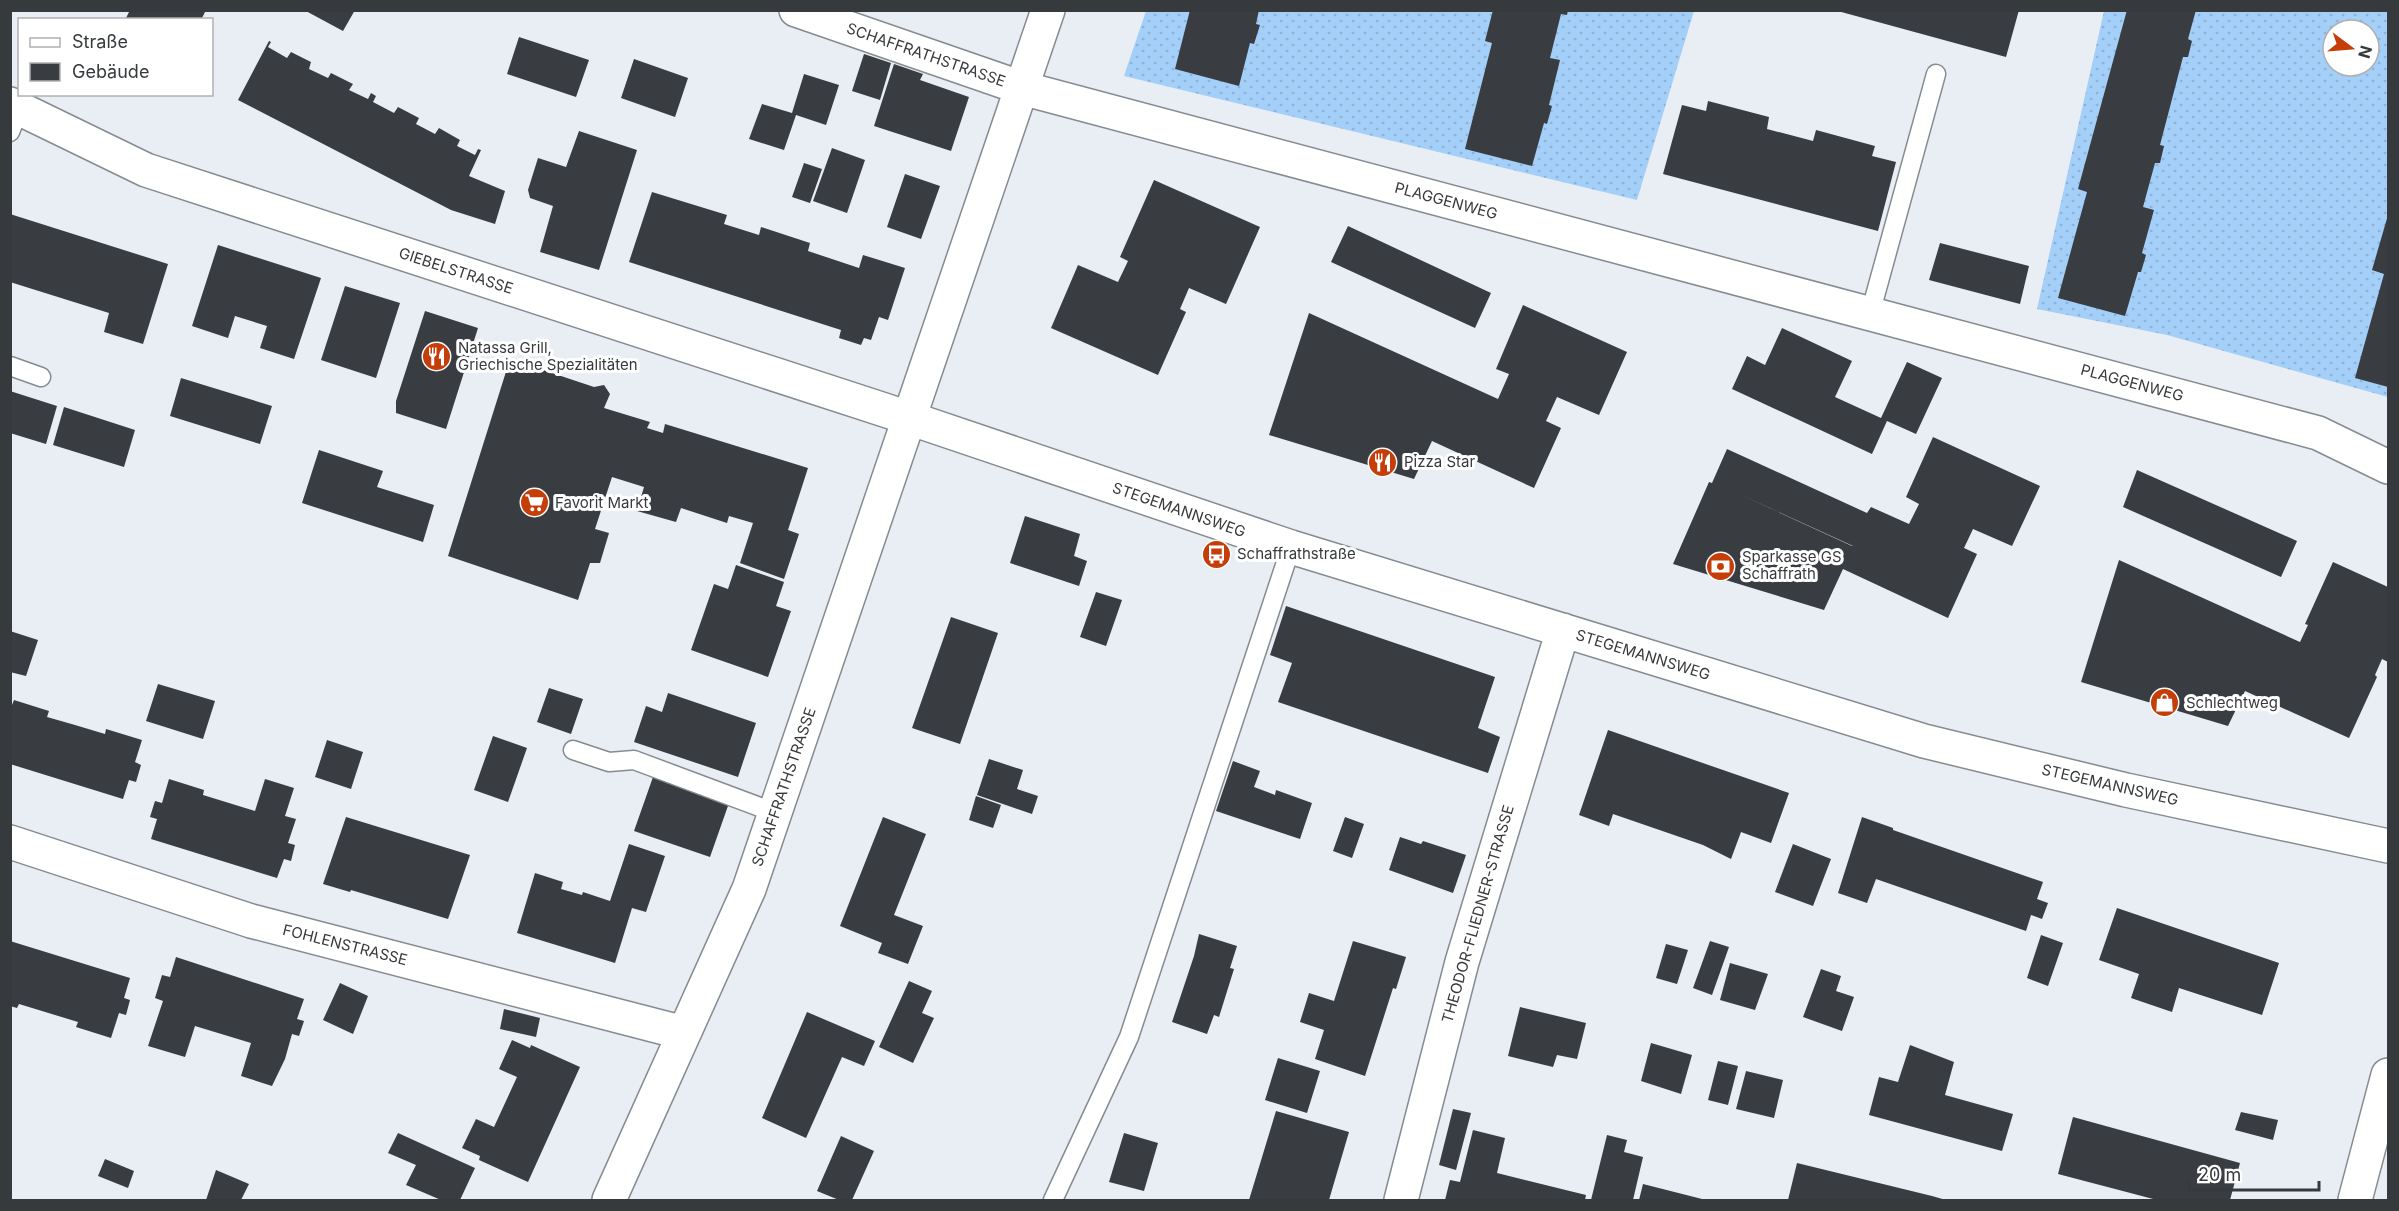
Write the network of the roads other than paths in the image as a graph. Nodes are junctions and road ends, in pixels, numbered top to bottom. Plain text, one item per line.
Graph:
1 (796, 10) edge
2 (1048, 10) edge
3 (1936, 74) dead end
4 (1022, 88) junction
5 (13, 115) edge
6 (1869, 314) junction
7 (10, 366) edge
8 (41, 377) dead end
9 (909, 418) junction
10 (2388, 467) edge
11 (1291, 547) junction
12 (1563, 630) junction
13 (573, 750) dead end
14 (776, 813) junction
15 (10, 842) edge
16 (2388, 846) edge
17 (684, 1033) junction
18 (2388, 1075) edge
19 (609, 1200) edge
20 (1053, 1200) edge
21 (1401, 1200) edge
22 (2355, 1200) edge

1 - 4 street, SCHAFFRATHSTRASSE
2 - 4 street, SCHAFFRATHSTRASSE
3 - 6 lane
4 - 6 street, PLAGGENWEG
4 - 9 street, SCHAFFRATHSTRASSE
5 - 9 street, GIEBELSTRASSE
6 - 10 street, PLAGGENWEG
7 - 8 lane
9 - 11 street, STEGEMANNSWEG
9 - 14 street, SCHAFFRATHSTRASSE
11 - 12 street, STEGEMANNSWEG
11 - 20 lane
12 - 16 street, STEGEMANNSWEG
12 - 21 street, THEODOR-FLIEDNER-STRASSE
13 - 14 lane
14 - 17 street, SCHAFFRATHSTRASSE
15 - 17 street, FOHLENSTRASSE
17 - 19 street, SCHAFFRATHSTRASSE
18 - 22 street

